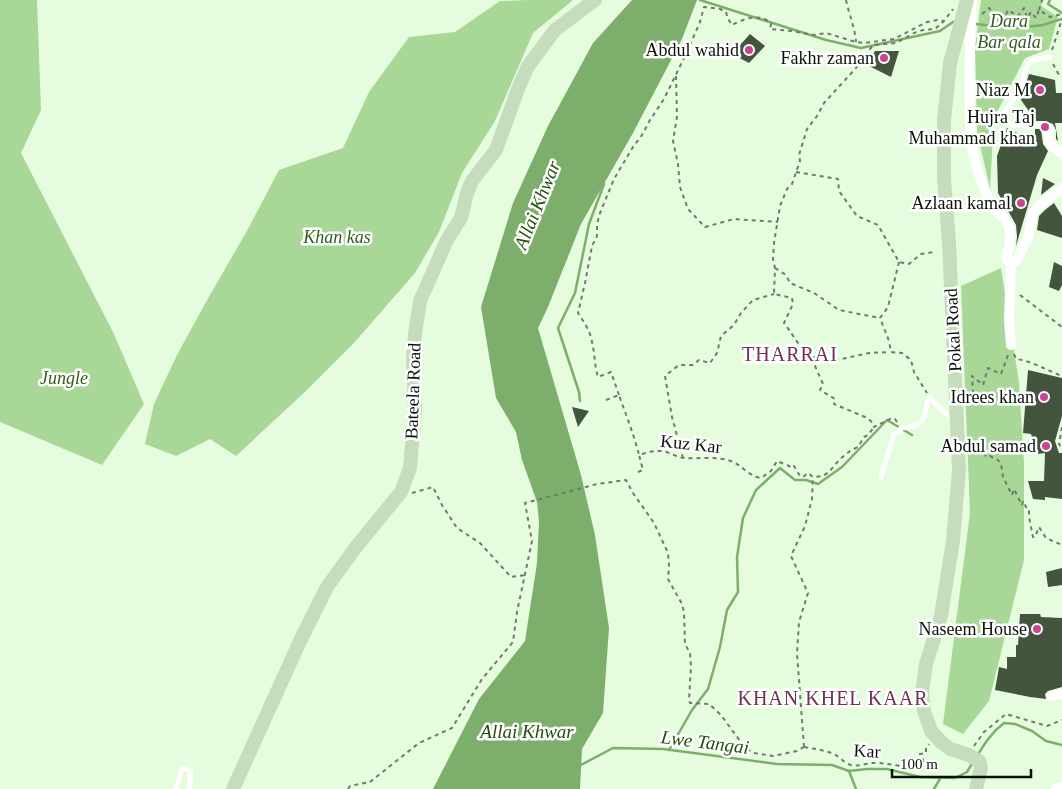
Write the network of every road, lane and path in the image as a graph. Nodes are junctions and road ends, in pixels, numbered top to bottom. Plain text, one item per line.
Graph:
1 (595, 0) edge
2 (846, 0) edge
3 (1042, 0) edge
4 (970, 3) edge
5 (953, 8) dead end
6 (1039, 10) junction
7 (1062, 14) edge
8 (1062, 18) edge
9 (944, 22) junction
10 (856, 42) junction
11 (1050, 57) junction
12 (676, 74) junction
13 (1062, 75) edge
14 (1048, 129) joint
15 (1062, 154) edge
16 (795, 172) junction
17 (1062, 188) edge
18 (778, 222) junction
19 (934, 252) dead end
20 (899, 262) junction
21 (1011, 263) junction
22 (775, 268) junction
23 (1011, 285) junction
24 (774, 294) junction
25 (880, 318) junction
26 (1062, 327) edge
27 (1011, 345) junction
28 (891, 352) junction
29 (811, 357) junction
30 (1062, 376) edge
31 (619, 395) junction
32 (930, 398) junction
33 (606, 400) dead end
34 (968, 400) dead end
35 (958, 426) junction
36 (874, 427) junction
37 (1062, 427) edge
38 (901, 428) junction
39 (1062, 449) edge
40 (639, 455) junction
41 (683, 458) junction
42 (638, 472) dead end
43 (813, 477) junction
44 (881, 477) dead end
45 (396, 497) junction
46 (1062, 546) edge
47 (525, 575) junction
48 (1062, 720) edge
49 (937, 737) junction
50 (804, 747) junction
51 (974, 758) junction
52 (1062, 786) edge
53 (176, 789) edge
54 (189, 789) edge
55 (233, 789) edge
56 (348, 789) edge
57 (976, 789) edge
58 (1056, 789) edge

1 - 45 street, Bateela Road
2 - 10 path
3 - 6 path
4 - 6 path
4 - 21 street
4 - 35 street, Pokal Road
5 - 9 path
6 - 7 path
8 - 11 path
9 - 10 path
9 - 16 path
10 - 12 path
11 - 13 path
11 - 14 lane
12 - 18 path
12 - 31 path, Kuz Kar
14 - 15 street
16 - 18 path
16 - 20 path
17 - 21 street
18 - 22 path
19 - 20 path
20 - 25 path
21 - 23 street
22 - 24 path
22 - 25 path
23 - 26 path
23 - 27 street
24 - 29 path
24 - 41 path
25 - 28 path
27 - 30 path
27 - 34 path
28 - 29 path
28 - 32 path
29 - 36 path
31 - 33 path
31 - 40 path, Kuz Kar
32 - 35 lane
32 - 38 lane
35 - 46 path
35 - 49 street, Pokal Road
36 - 38 path
36 - 43 path
37 - 39 path
38 - 44 lane
40 - 41 path, Kuz Kar
40 - 42 path, Kuz Kar
41 - 43 path, Kuz Kar
43 - 50 path
45 - 47 path
45 - 55 street, Bateela Road
47 - 50 path
47 - 56 path
48 - 51 path
49 - 50 path, Kar
49 - 51 street, Pokal Road
51 - 57 street
52 - 58 street
53 - 54 lane

